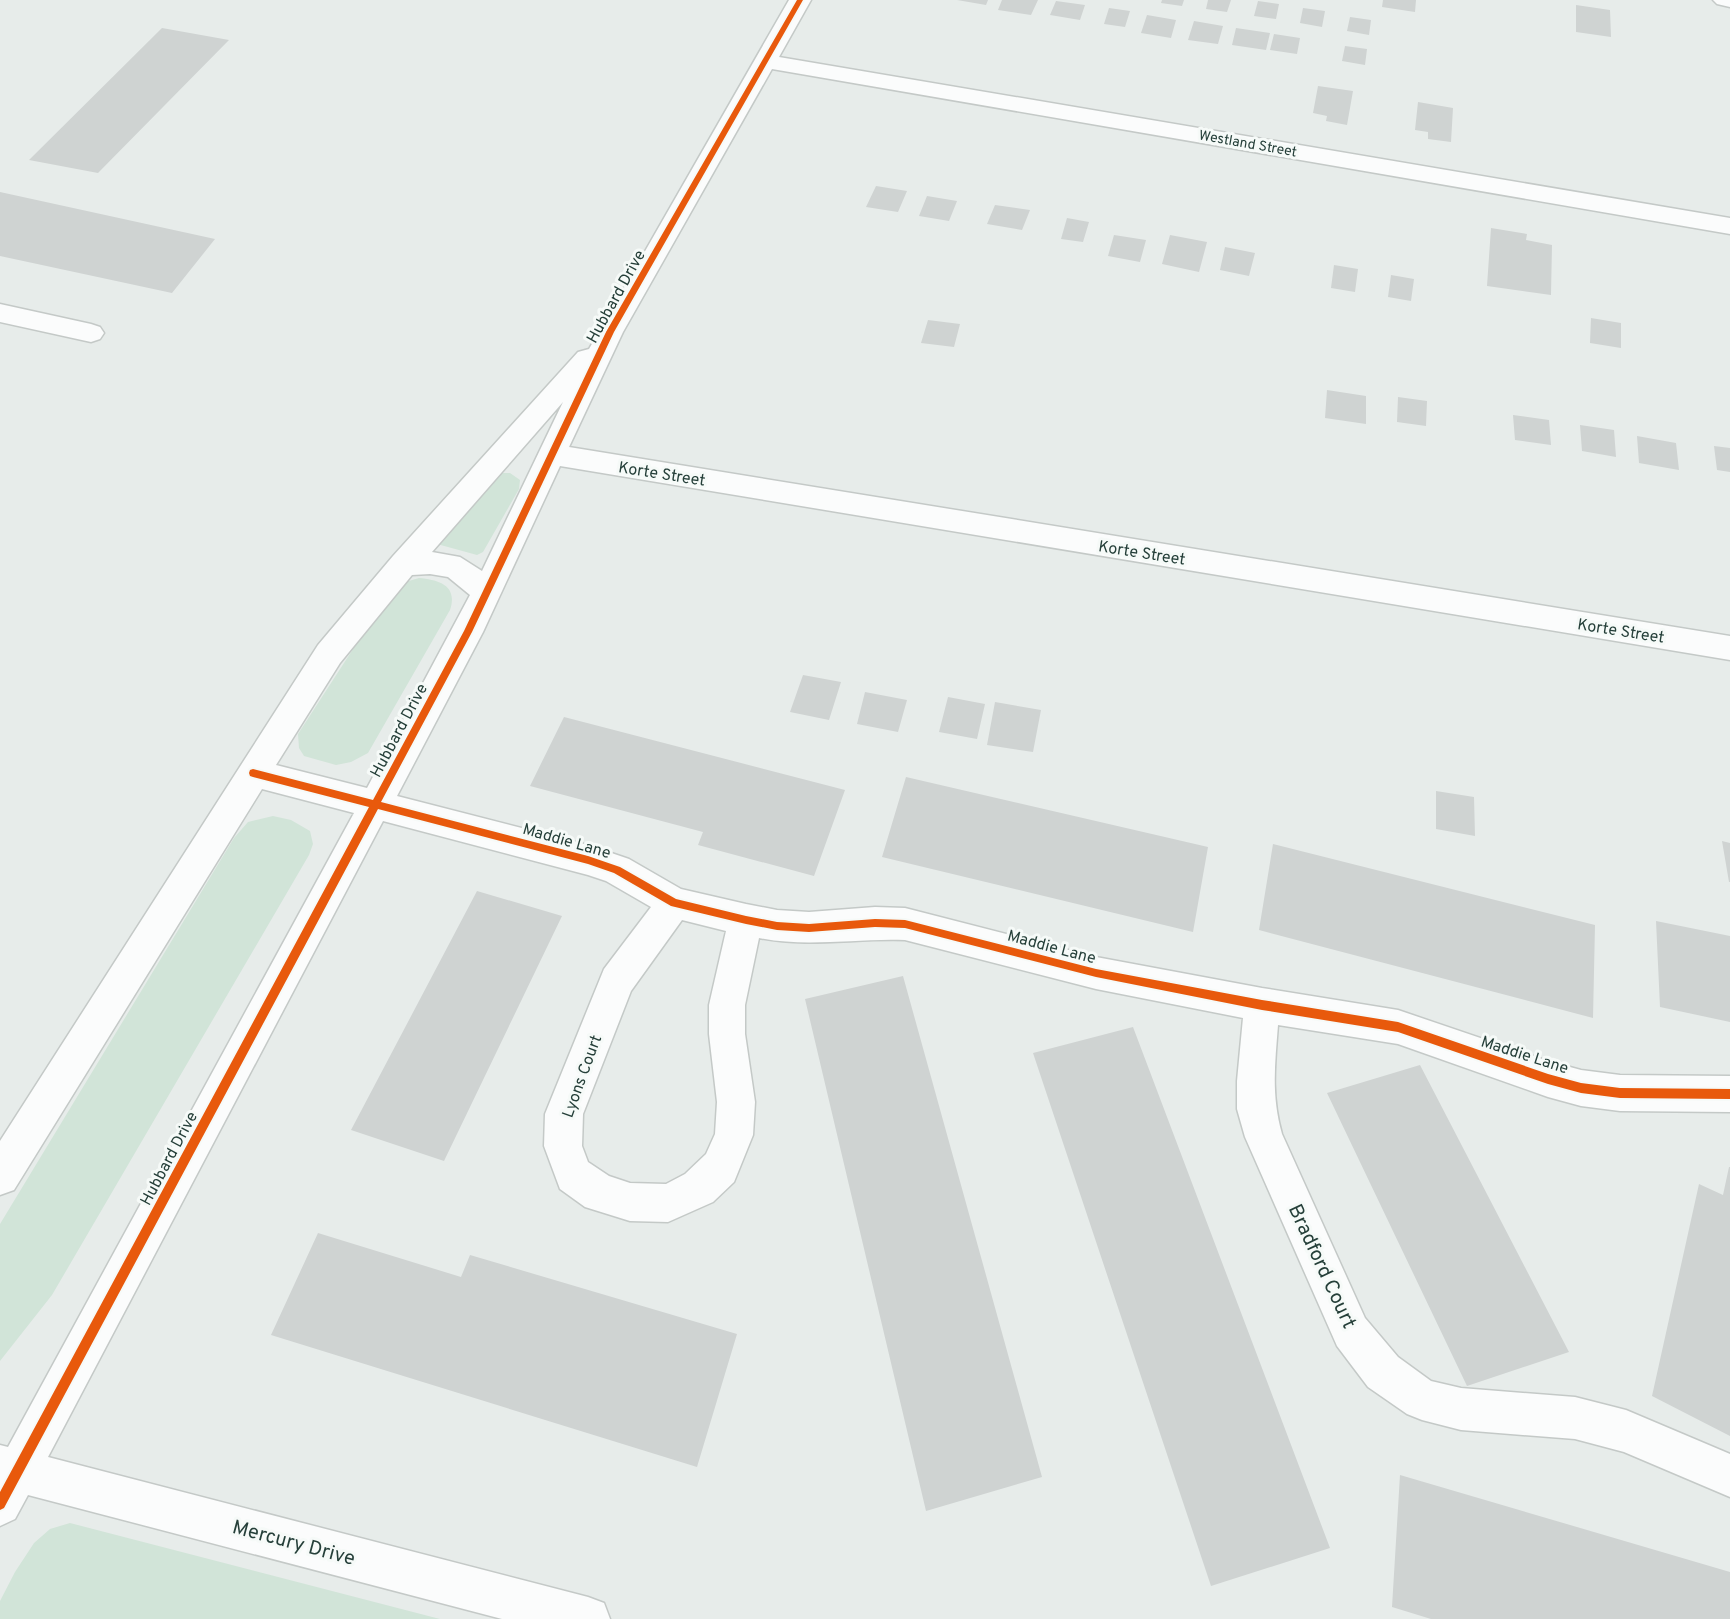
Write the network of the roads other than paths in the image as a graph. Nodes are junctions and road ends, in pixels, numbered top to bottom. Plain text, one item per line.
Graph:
1 (800, 0) edge
2 (1724, 0) edge
3 (1730, 1) edge
4 (766, 61) junction
5 (1730, 226) edge
6 (0, 313) edge
7 (610, 332) junction
8 (91, 333) dead end
9 (553, 455) junction
10 (403, 564) junction
11 (488, 593) junction
12 (1730, 648) edge
13 (253, 773) junction
14 (374, 805) junction
15 (674, 903) junction
16 (746, 920) junction
17 (1262, 1005) junction
18 (1730, 1094) edge
19 (0, 1176) edge
20 (1730, 1476) edge
21 (6, 1480) edge
22 (588, 1619) edge

1 - 4 street, Hubbard Drive
2 - 3 street
4 - 5 street, Westland Street
4 - 7 street, Hubbard Drive
6 - 8 street
7 - 9 street, Hubbard Drive
7 - 10 street, Hubbard Drive
9 - 11 street, Hubbard Drive
9 - 12 street, Korte Street
10 - 11 street
10 - 13 street, Hubbard Drive
11 - 14 street, Hubbard Drive
13 - 14 street, Maddie Lane
13 - 19 street, Hubbard Drive
14 - 15 street, Maddie Lane
14 - 21 street, Hubbard Drive
15 - 16 street, Maddie Lane
15 - 16 street, Lyons Court
16 - 17 street, Maddie Lane
17 - 18 street, Maddie Lane
17 - 20 street, Bradford Court
21 - 22 street, Mercury Drive

